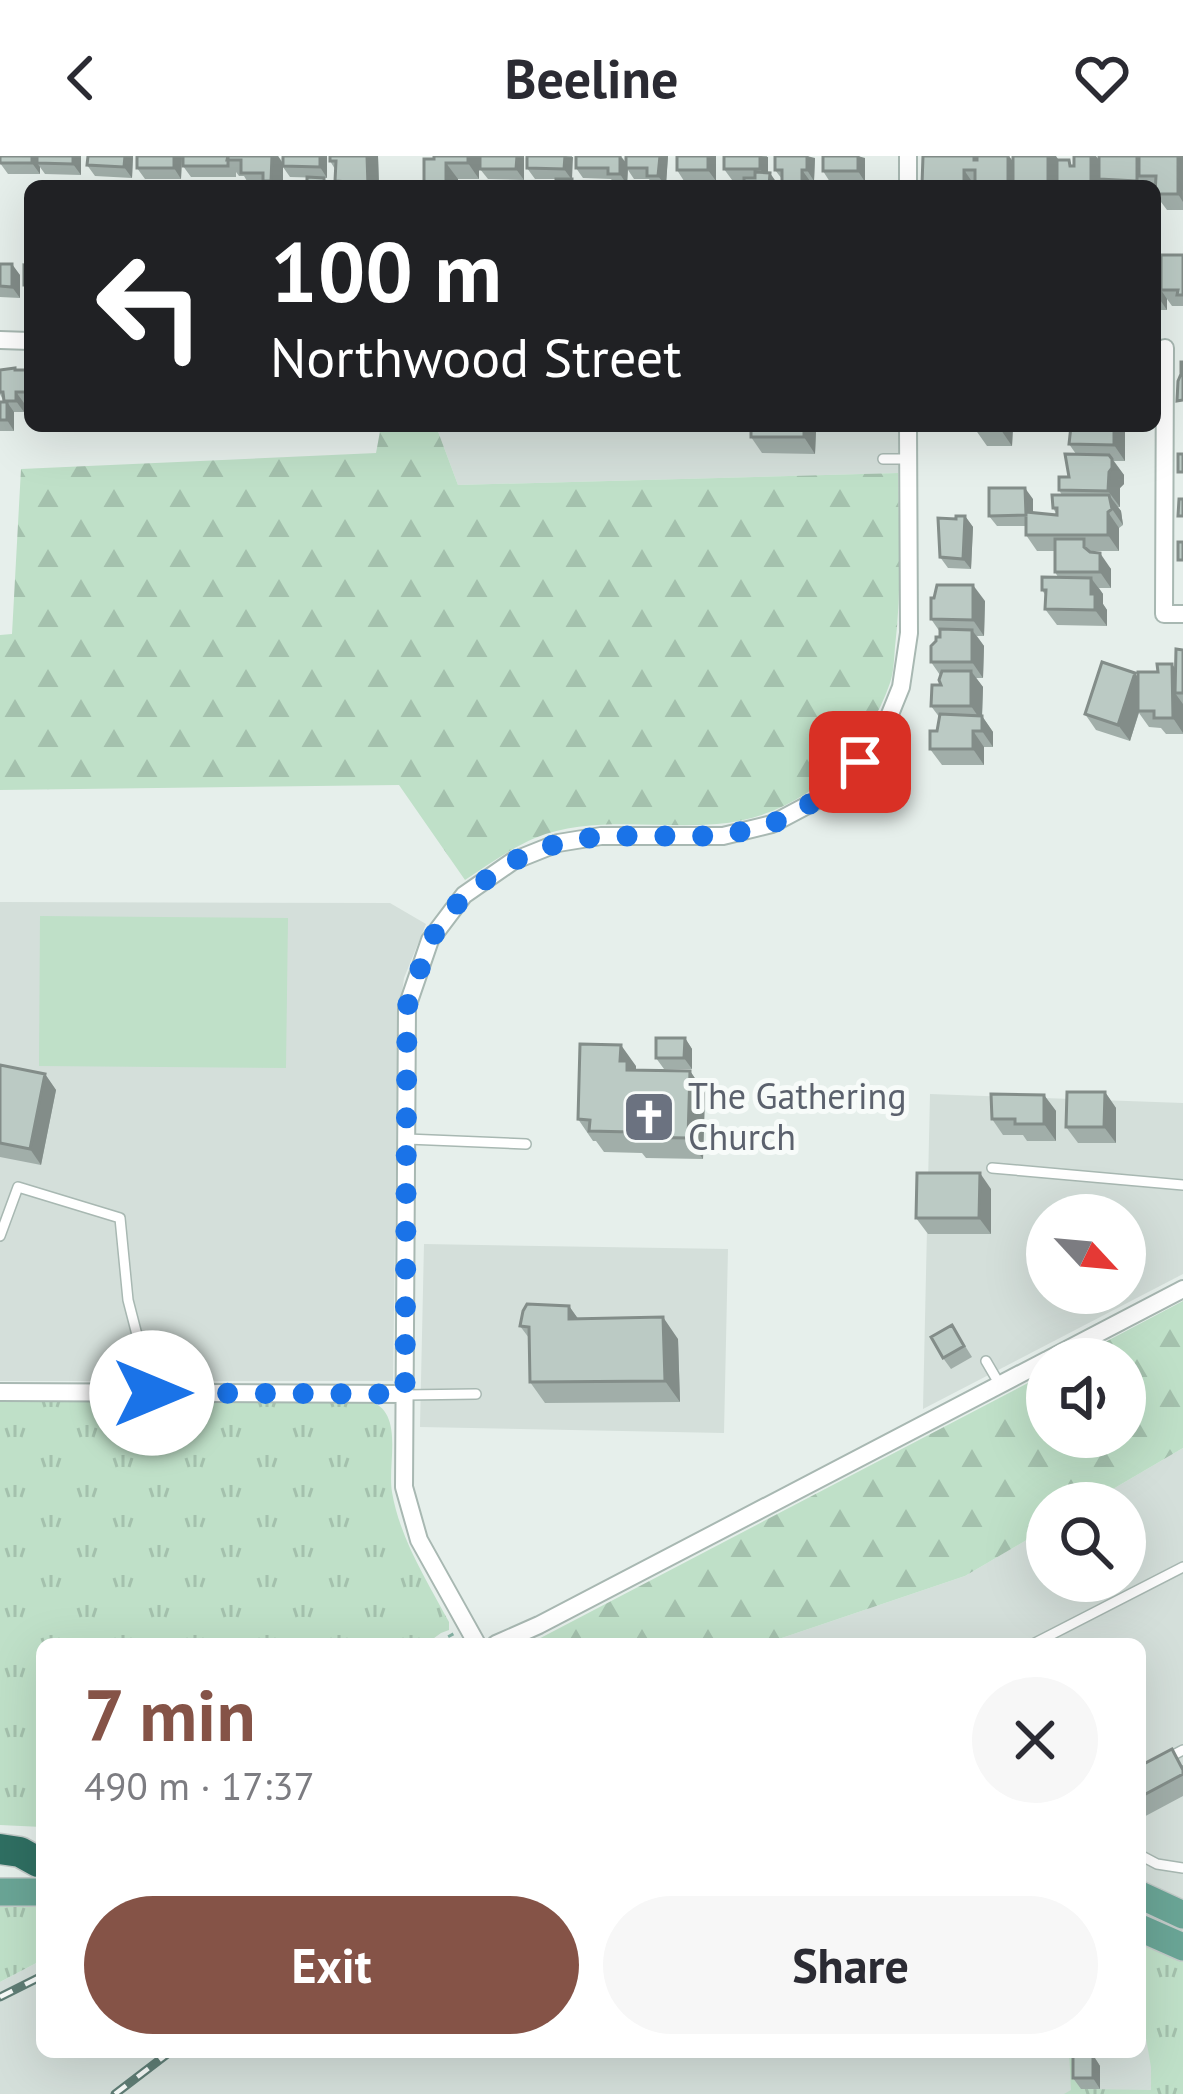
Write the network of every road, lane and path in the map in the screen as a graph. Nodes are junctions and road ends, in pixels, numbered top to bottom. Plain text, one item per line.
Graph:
1 (1168, 348) edge
2 (908, 432) edge
3 (884, 459) dead end
4 (908, 459) junction
5 (1183, 614) edge
6 (406, 1138) junction
7 (526, 1144) dead end
8 (992, 1168) dead end
9 (1183, 1185) edge
10 (0, 1236) edge
11 (1183, 1289) edge
12 (1090, 1338) edge
13 (986, 1361) dead end
14 (1026, 1371) edge
15 (1000, 1385) junction
16 (0, 1392) edge
17 (152, 1393) junction
18 (476, 1394) dead end
19 (405, 1395) junction
20 (1183, 1568) edge
21 (474, 1638) edge
22 (510, 1638) edge
23 (1045, 1638) edge
24 (1183, 1750) edge
25 (1154, 1765) edge
26 (0, 1849) edge
27 (1146, 1859) edge
28 (0, 1861) edge
29 (36, 1867) edge
30 (1183, 1868) edge
31 (36, 1871) edge
32 (36, 1874) edge
33 (0, 1892) edge
34 (1146, 1898) edge
35 (1183, 1915) edge
36 (1146, 1931) edge
37 (1183, 1947) edge

1 - 5 street
2 - 4 street
3 - 4 lane
4 - 6 street
6 - 7 lane
6 - 19 street
8 - 9 lane
10 - 17 lane
11 - 12 street
13 - 15 lane
14 - 15 street
15 - 22 street
16 - 17 street
17 - 19 street
18 - 19 lane
19 - 21 street
20 - 23 lane
24 - 25 lane
26 - 29 highway
27 - 30 lane
28 - 31 main road
32 - 33 main road
34 - 35 main road
36 - 37 main road

